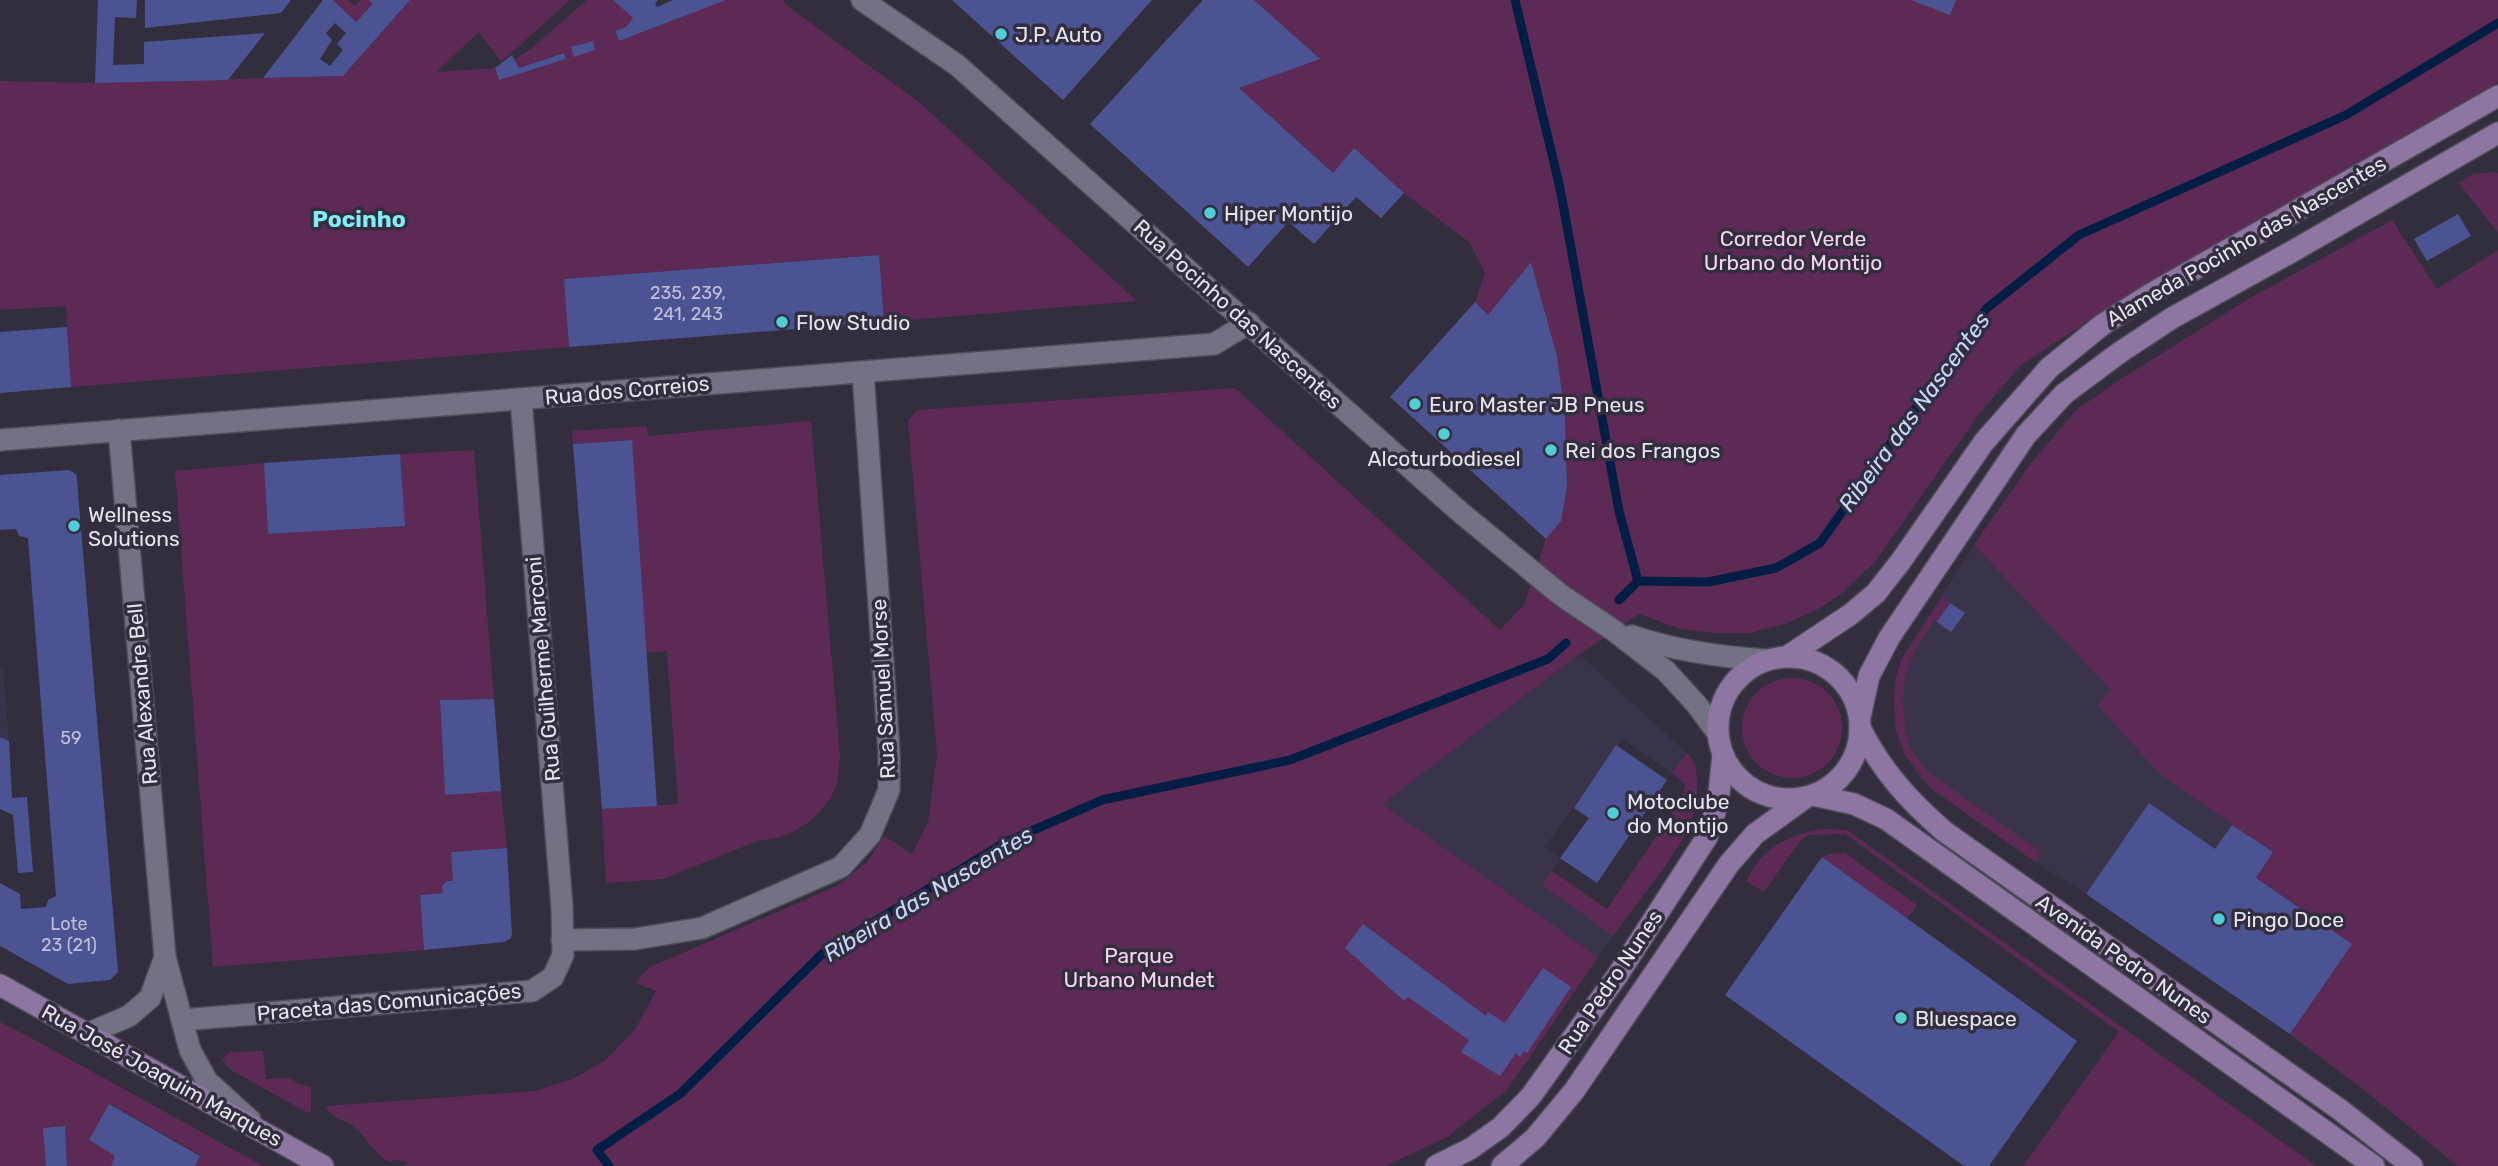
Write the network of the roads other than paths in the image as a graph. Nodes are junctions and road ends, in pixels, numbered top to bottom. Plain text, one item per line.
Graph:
1 (862, 0) edge
2 (2498, 96) edge
3 (2498, 133) edge
4 (1249, 323) junction
5 (863, 372) junction
6 (521, 399) junction
7 (119, 430) junction
8 (0, 440) edge
9 (1613, 630) junction
10 (1788, 656) junction
11 (1766, 660) junction
12 (1860, 722) junction
13 (1717, 732) junction
14 (1723, 755) junction
15 (1809, 796) junction
16 (562, 940) junction
17 (165, 957) junction
18 (0, 985) edge
19 (182, 1020) junction
20 (87, 1034) junction
21 (264, 1133) junction
22 (323, 1166) edge
23 (1436, 1166) edge
24 (1502, 1166) edge
25 (2374, 1166) edge
26 (2412, 1166) edge

1 - 4 street, Rua Pocinho das Nascentes
2 - 10 main road, Alameda Pocinho das Nascentes
3 - 12 main road, Alameda Pocinho das Nascentes
4 - 5 street, Rua dos Correios
4 - 9 street, Rua Pocinho das Nascentes
5 - 6 street, Rua dos Correios
5 - 16 street, Rua Samuel Morse
6 - 7 street, Rua dos Correios
6 - 16 street, Rua Guilherme Marconi
7 - 8 street, Rua dos Correios
7 - 17 street, Rua Alexandre Bell
9 - 11 street, Rua Pocinho das Nascentes
9 - 13 street, Rua Pocinho das Nascentes
10 - 11 main road, Rua Pedro Nunes
10 - 12 main road, Rua Pedro Nunes
11 - 13 main road, Rua Pedro Nunes
12 - 15 main road, Rua Pedro Nunes
12 - 26 main road, Avenida Pedro Nunes
13 - 14 main road, Rua Pedro Nunes
14 - 15 main road, Rua Pedro Nunes
14 - 23 main road, Rua Pedro Nunes
15 - 24 main road, Rua Pedro Nunes
15 - 25 main road, Avenida Pedro Nunes
16 - 19 street, Praceta das Comunicações
17 - 19 street, Rua Alexandre Bell
17 - 20 street, Rua Alexandre Bell
18 - 20 main road, Rua José Joaquim Marques
19 - 21 street, Rua Alexandre Bell
20 - 21 main road, Rua José Joaquim Marques
21 - 22 main road, Rua José Joaquim Marques

